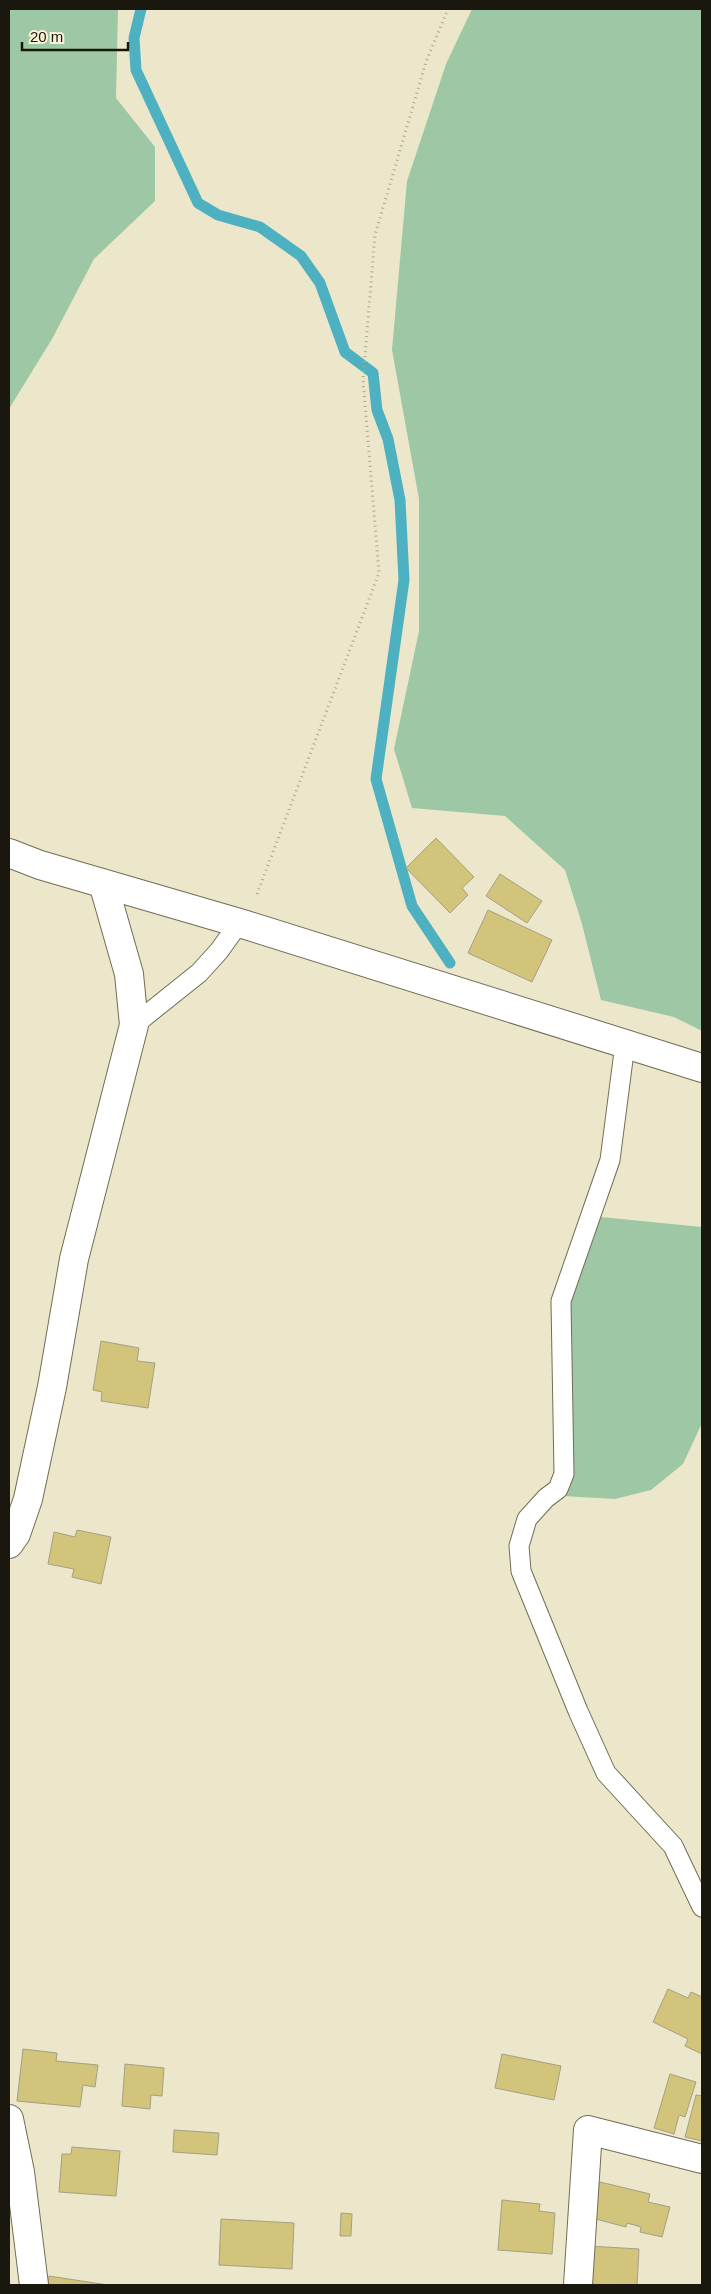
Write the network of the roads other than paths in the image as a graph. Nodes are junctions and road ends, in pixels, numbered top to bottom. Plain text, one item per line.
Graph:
1 (9, 853) edge
2 (103, 882) junction
3 (243, 924) junction
4 (134, 1026) junction
5 (625, 1044) junction
6 (702, 1068) edge
7 (9, 1544) edge
8 (702, 1907) edge
9 (9, 2118) edge
10 (702, 2159) edge
11 (34, 2285) edge
12 (578, 2285) edge

1 - 2 street
2 - 3 street
2 - 4 street
3 - 4 lane
3 - 5 street
4 - 7 street
5 - 6 street
5 - 8 lane
9 - 11 street
10 - 12 street

